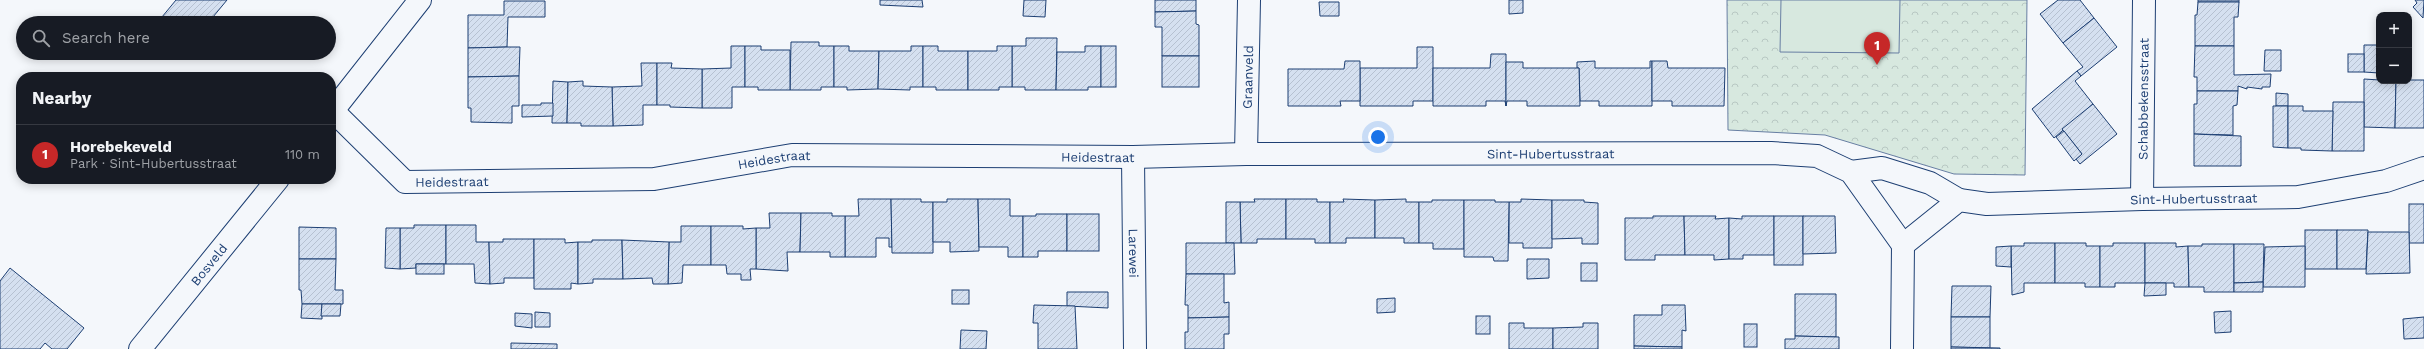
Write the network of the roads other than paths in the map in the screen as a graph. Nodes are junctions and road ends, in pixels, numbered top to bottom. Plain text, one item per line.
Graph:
1 (420, 0) edge
2 (1249, 0) edge
3 (2144, 0) edge
4 (336, 107) edge
5 (336, 116) edge
6 (1246, 154) junction
7 (1133, 157) junction
8 (2424, 168) edge
9 (1851, 172) junction
10 (274, 184) edge
11 (2142, 199) junction
12 (1960, 200) junction
13 (1903, 245) junction
14 (140, 349) edge
15 (1135, 349) edge
16 (1902, 349) edge

1 - 4 street
2 - 6 street, Graanveld
3 - 11 street, Schabbekensstraat
5 - 7 street, Heidestraat
6 - 7 street, Heidestraat
6 - 9 street, Sint-Hubertusstraat
7 - 15 street, Larewei
8 - 11 street, Sint-Hubertusstraat
9 - 12 street, Sint-Hubertusstraat
9 - 13 street, Sint-Hubertusstraat
10 - 14 street, Bosveld
11 - 12 street, Sint-Hubertusstraat
12 - 13 street
13 - 16 street

